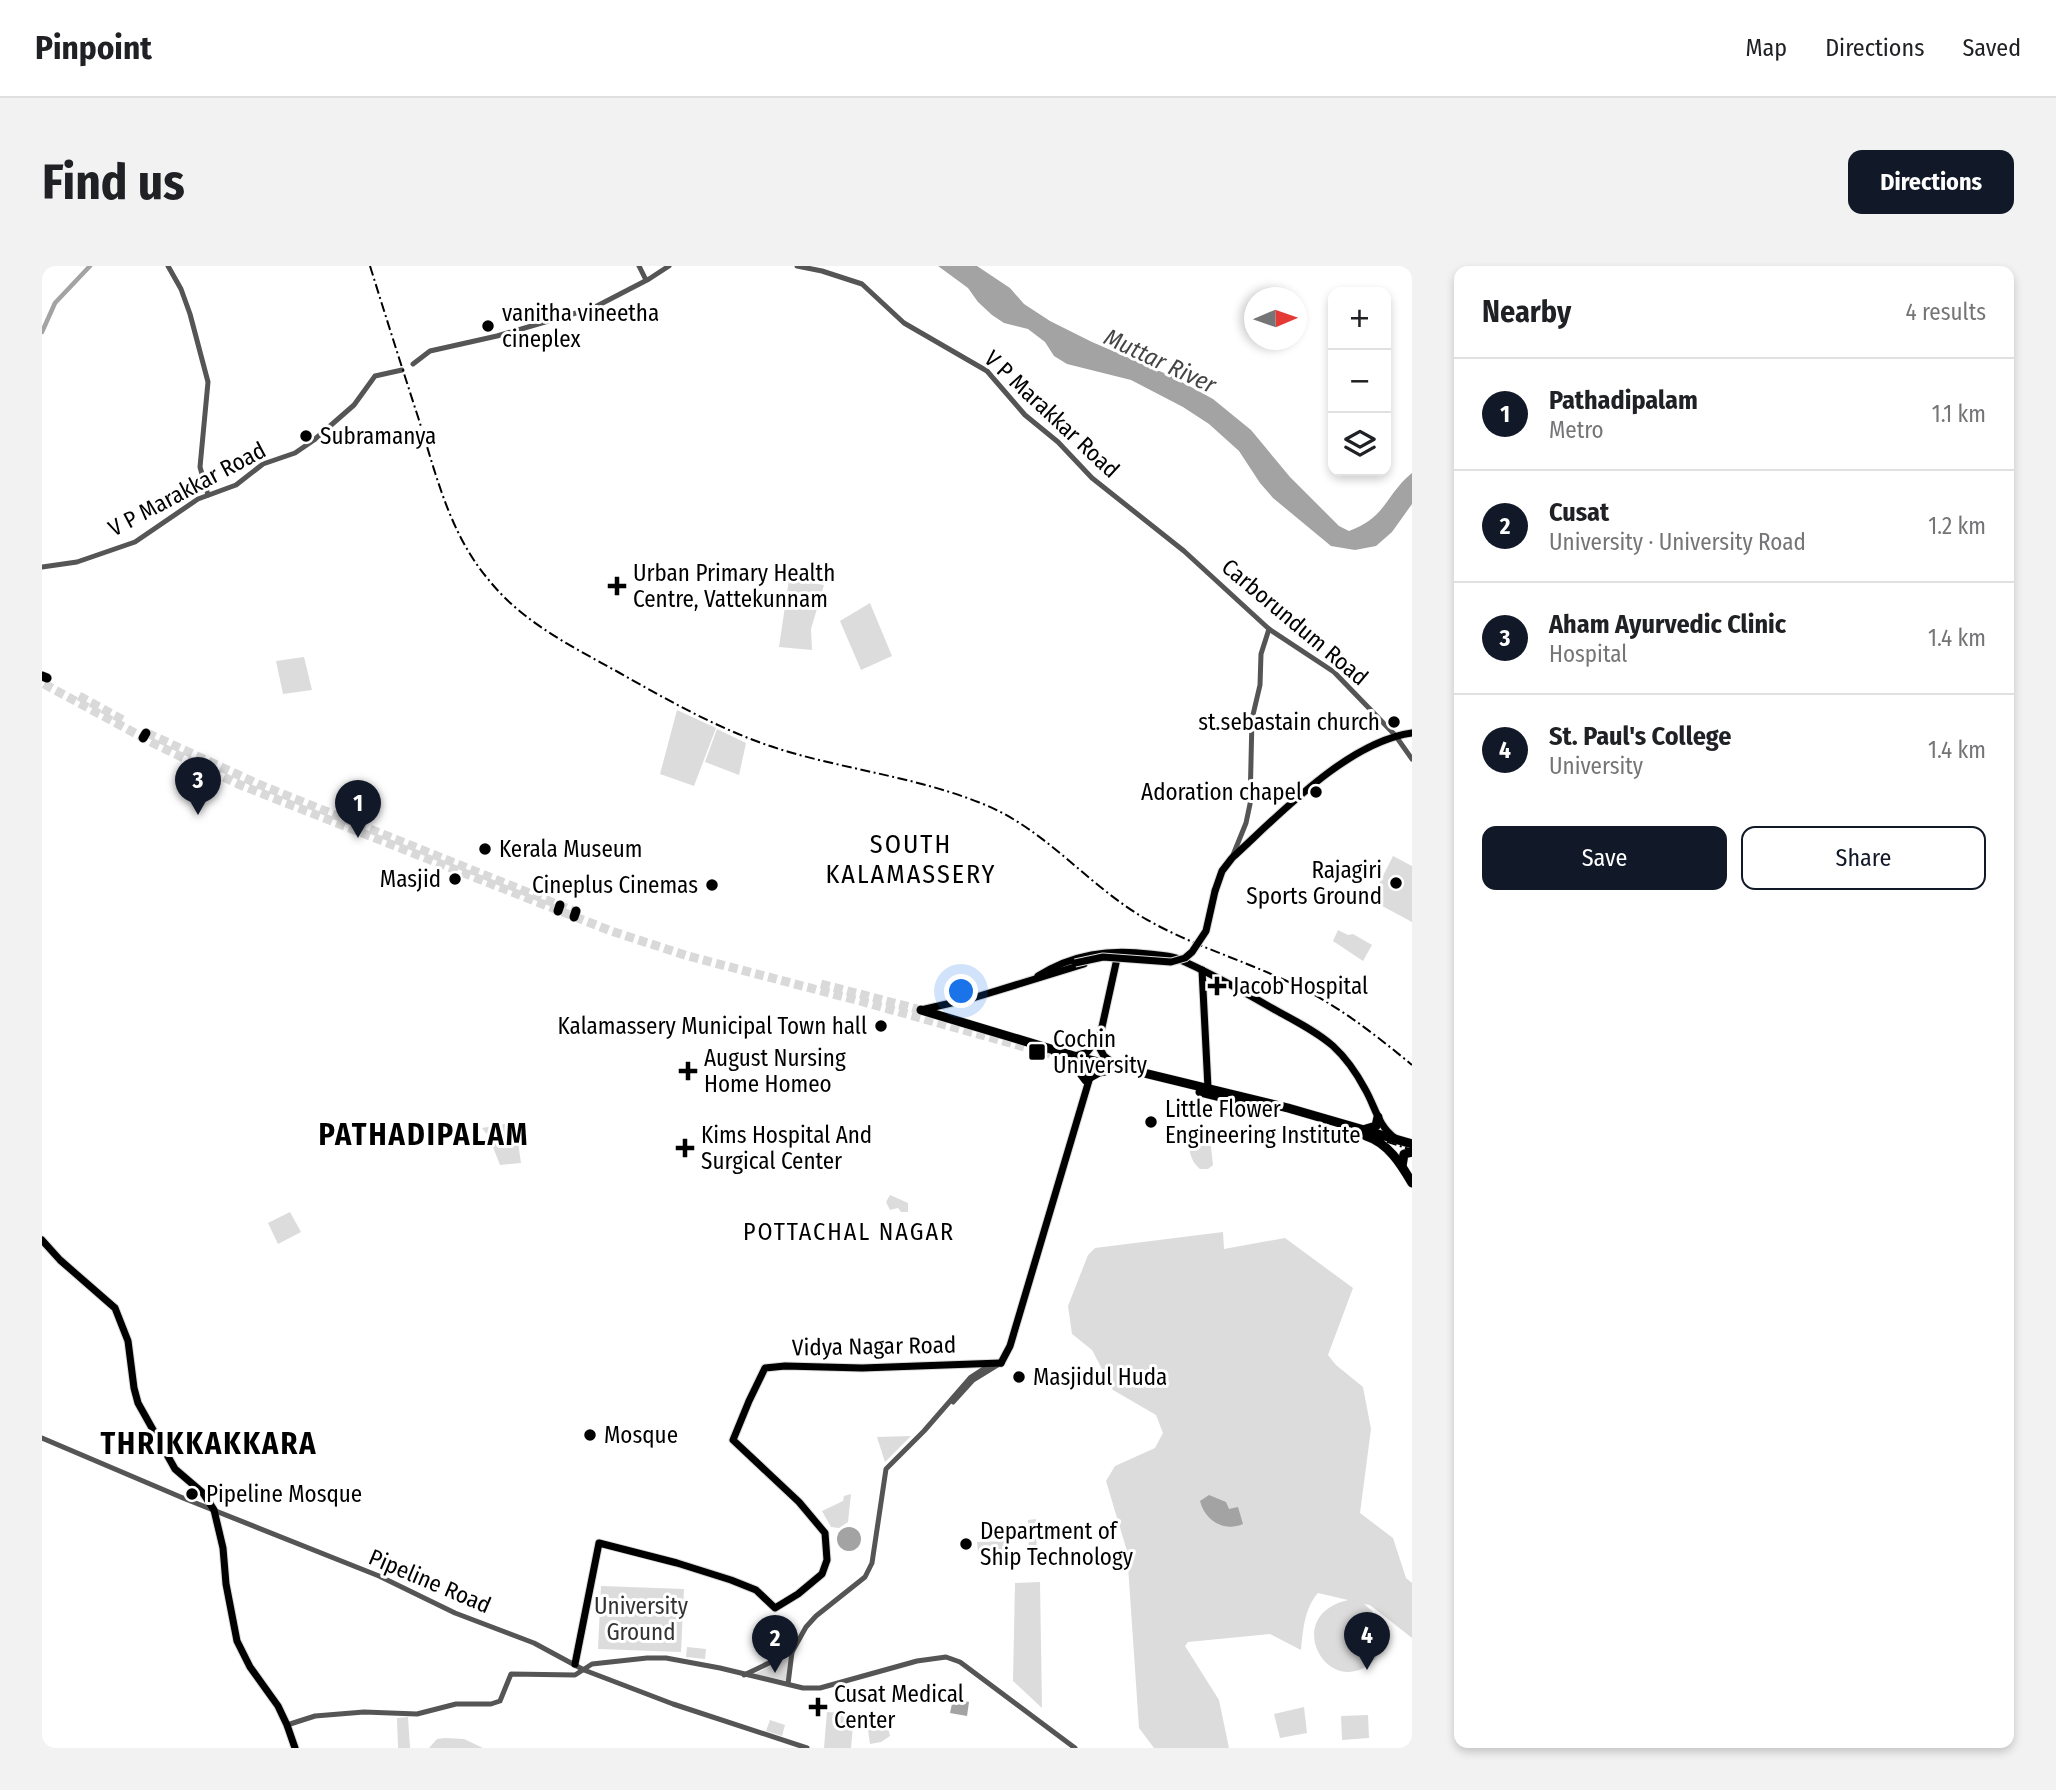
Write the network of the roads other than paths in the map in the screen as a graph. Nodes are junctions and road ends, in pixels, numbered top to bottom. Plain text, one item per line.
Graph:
1 (168, 266) edge
2 (639, 266) edge
3 (668, 266) edge
4 (797, 266) edge
5 (646, 280) junction
6 (413, 364) dead end
7 (402, 370) dead end
8 (208, 495) junction
9 (1201, 566) joint
10 (42, 567) edge
11 (1269, 629) junction
12 (1412, 733) edge
13 (1395, 735) junction
14 (1412, 759) edge
15 (1232, 858) junction
16 (1119, 951) junction
17 (1116, 960) junction
18 (1189, 965) junction
19 (1060, 968) junction
20 (1202, 970) junction
21 (942, 1005) junction
22 (921, 1010) joint
23 (934, 1018) junction
24 (1100, 1036) junction
25 (1072, 1058) junction
26 (1115, 1069) junction
27 (1088, 1079) junction
28 (1208, 1088) junction
29 (1280, 1109) junction
30 (1378, 1117) junction
31 (1364, 1130) junction
32 (1402, 1141) junction
33 (1412, 1144) edge
34 (1412, 1152) edge
35 (1402, 1166) junction
36 (1412, 1183) edge
37 (42, 1240) edge
38 (1001, 1363) junction
39 (42, 1438) edge
40 (214, 1510) junction
41 (792, 1652) junction
42 (575, 1664) junction
43 (584, 1670) junction
44 (744, 1675) junction
45 (788, 1684) junction
46 (287, 1725) junction
47 (295, 1748) edge
48 (807, 1748) edge
49 (1076, 1748) edge

1 - 8 street
2 - 5 street
3 - 5 street
4 - 9 street, V P Marakkar Road
5 - 6 street
7 - 8 street, V P Marakkar Road
8 - 10 street, V P Marakkar Road
9 - 11 street, Carborundum Road
11 - 13 street, Carborundum Road
11 - 15 street
12 - 13 main road
13 - 14 street, Carborundum Road
13 - 15 main road
15 - 19 main road, bridge
16 - 17 main road
16 - 18 main road
16 - 19 main road
17 - 18 main road
17 - 19 main road
17 - 24 main road
18 - 20 main road
19 - 21 main road
20 - 28 main road
20 - 30 main road
21 - 22 main road
21 - 23 main road
22 - 23 highway
23 - 25 highway
24 - 25 main road
24 - 26 main road
25 - 26 highway
25 - 27 highway
26 - 27 highway
26 - 28 highway
26 - 29 highway
27 - 38 main road
28 - 29 highway
29 - 31 highway
29 - 35 highway
30 - 31 highway
30 - 32 main road
31 - 32 highway
32 - 33 highway
34 - 35 highway
35 - 36 highway
37 - 40 main road
38 - 41 street
38 - 42 main road, Vidya Nagar Road
39 - 40 street, Pipeline Road
40 - 42 street, Pipeline Road
40 - 46 main road
41 - 44 street
41 - 45 street
42 - 43 street, Pipeline Road
43 - 44 street
43 - 46 street
43 - 48 street, Pipeline Road
44 - 45 street
45 - 49 street
46 - 47 main road

